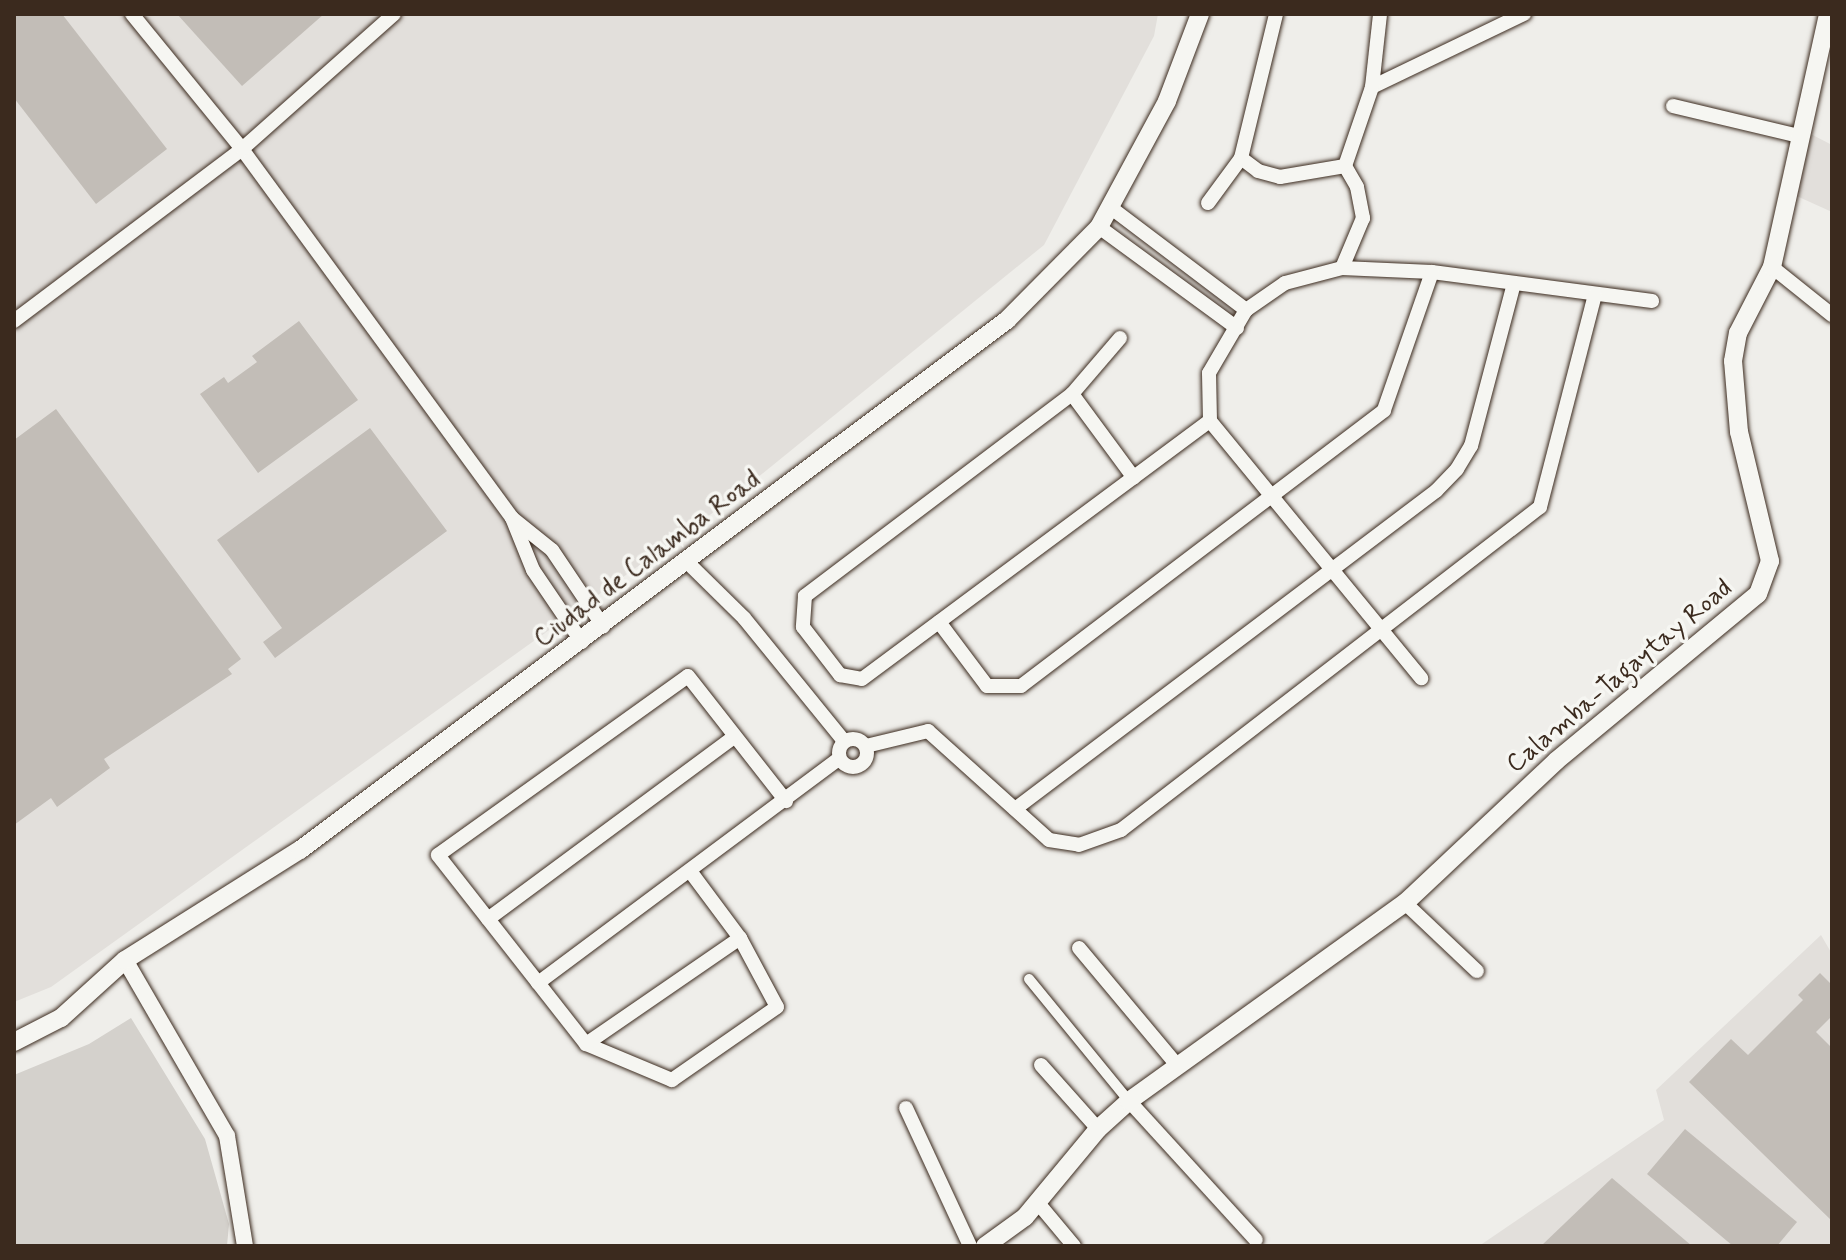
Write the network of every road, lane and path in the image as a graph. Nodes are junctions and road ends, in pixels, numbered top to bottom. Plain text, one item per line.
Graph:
1 (132, 14) edge
2 (394, 14) edge
3 (1200, 14) edge
4 (1276, 14) edge
5 (1380, 14) edge
6 (1524, 14) edge
7 (1828, 14) edge
8 (1508, 19) edge
9 (1372, 87) junction
10 (1673, 106) dead end
11 (1799, 136) junction
12 (242, 149) junction
13 (1241, 158) junction
14 (1345, 166) junction
15 (1208, 203) dead end
16 (1110, 207) junction
17 (1099, 227) junction
18 (1772, 267) junction
19 (1342, 268) junction
20 (1432, 272) junction
21 (1513, 287) junction
22 (1595, 295) junction
23 (1652, 301) dead end
24 (1246, 310) junction
25 (1832, 315) edge
26 (14, 321) edge
27 (1237, 328) junction
28 (1120, 338) dead end
29 (1072, 394) junction
30 (1210, 421) junction
31 (1134, 478) junction
32 (1272, 497) junction
33 (512, 518) junction
34 (688, 563) junction
35 (1331, 570) junction
36 (939, 622) junction
37 (603, 626) junction
38 (1380, 633) junction
39 (582, 642) junction
40 (1421, 678) dead end
41 (735, 736) junction
42 (844, 741) junction
43 (866, 746) junction
44 (839, 759) junction
45 (786, 801) junction
46 (1015, 809) junction
47 (690, 871) junction
48 (1405, 903) junction
49 (488, 919) junction
50 (740, 938) junction
51 (1079, 948) dead end
52 (125, 960) junction
53 (1477, 971) dead end
54 (1029, 979) dead end
55 (538, 983) junction
56 (14, 1042) edge
57 (586, 1044) junction
58 (1176, 1064) junction
59 (1041, 1065) dead end
60 (1129, 1101) junction
61 (906, 1108) dead end
62 (1098, 1129) junction
63 (1038, 1203) junction
64 (1256, 1240) dead end
65 (245, 1246) edge
66 (970, 1246) edge
67 (985, 1246) edge
68 (1074, 1246) edge

1 - 12 street
2 - 12 street
3 - 16 main road, Ciudad de Calamba Road
4 - 13 street
5 - 9 street
6 - 8 street
7 - 11 main road, Calamba-Tagaytay Road
8 - 9 street
9 - 14 street
10 - 11 street
11 - 18 main road, Calamba-Tagaytay Road
12 - 26 street
12 - 33 street
13 - 14 street
13 - 15 street
14 - 19 street
16 - 17 main road, Ciudad de Calamba Road
16 - 24 street
17 - 27 street
17 - 34 main road, Ciudad de Calamba Road
18 - 25 street
18 - 48 main road, Calamba-Tagaytay Road
19 - 20 street
19 - 24 street
20 - 21 street
20 - 32 street
21 - 22 street
21 - 35 street
22 - 23 street
22 - 38 street
24 - 27 street
27 - 30 street
28 - 29 street
29 - 31 street
29 - 36 street
30 - 31 street
30 - 32 street
31 - 36 street
32 - 35 street
32 - 36 street
33 - 37 street
33 - 39 street
34 - 37 main road, Ciudad de Calamba Road
34 - 42 street
35 - 38 street
35 - 46 street
37 - 39 main road, Ciudad de Calamba Road
38 - 40 street
38 - 46 street
39 - 52 main road, Ciudad de Calamba Road
41 - 45 street
41 - 49 street
41 - 49 street
42 - 43 street
42 - 44 street
43 - 44 street
43 - 46 street
44 - 45 street
45 - 47 street
47 - 50 street
47 - 55 street
48 - 53 street
48 - 58 main road, Calamba-Tagaytay Road
49 - 55 street
50 - 57 street
50 - 57 street
51 - 58 street
52 - 56 main road, Ciudad de Calamba Road
52 - 65 street
54 - 60 street
55 - 57 street
58 - 60 main road, Calamba-Tagaytay Road
59 - 62 street
60 - 62 main road, Calamba-Tagaytay Road
60 - 64 street
61 - 66 street
62 - 63 main road, Calamba-Tagaytay Road
63 - 67 main road, Calamba-Tagaytay Road
63 - 68 street

